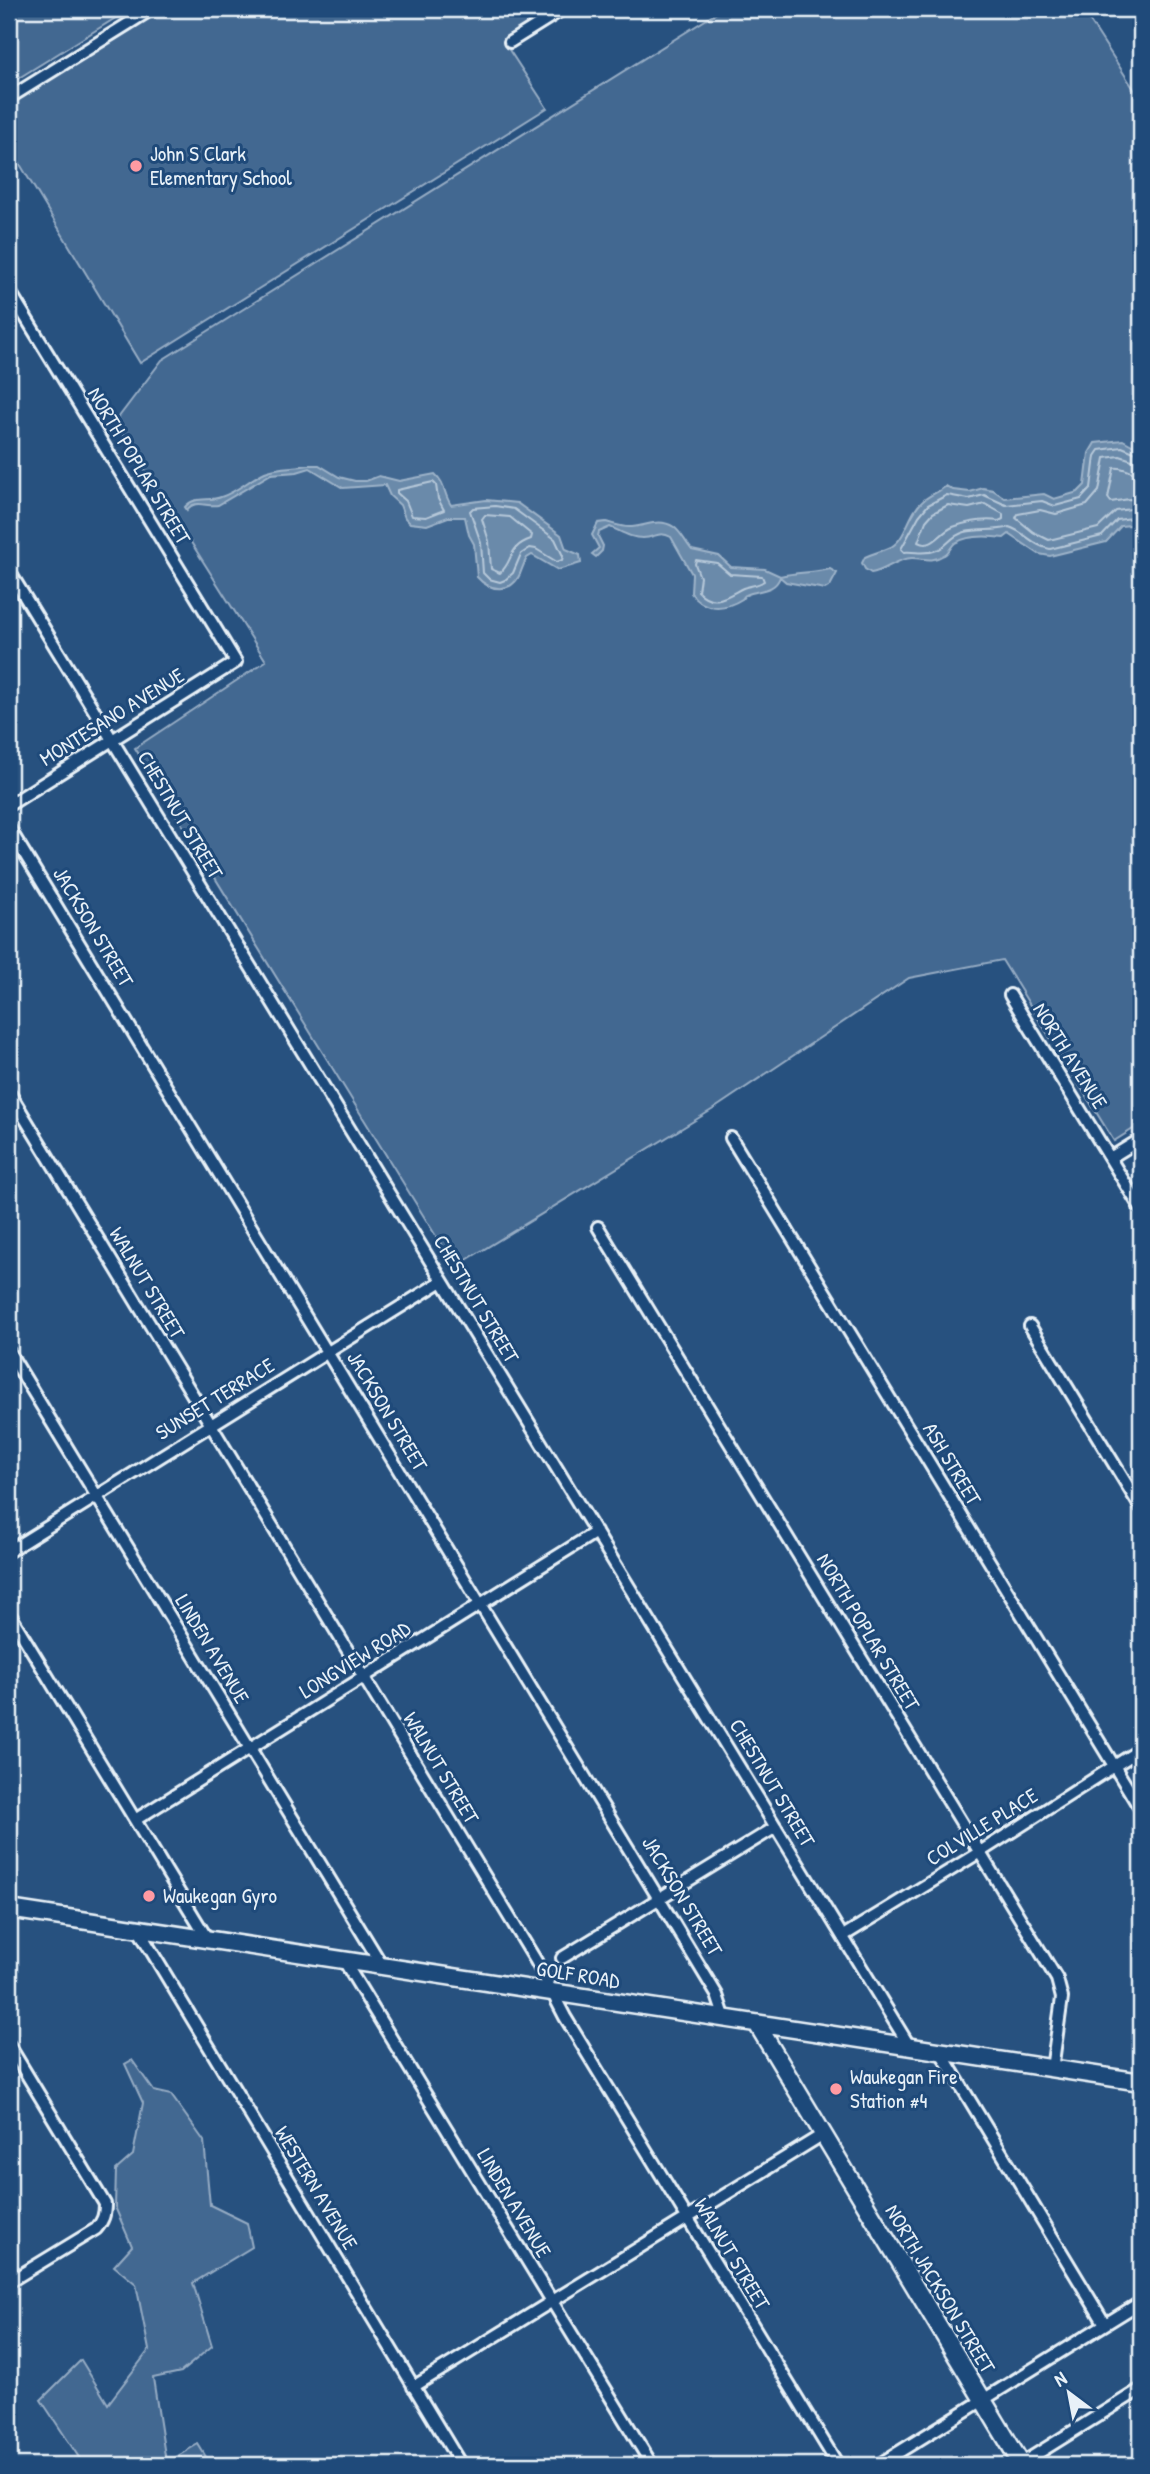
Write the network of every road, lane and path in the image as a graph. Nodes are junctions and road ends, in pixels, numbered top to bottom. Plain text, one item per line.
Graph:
1 (152, 9) edge
2 (563, 9) edge
3 (510, 42) dead end
4 (9, 98) edge
5 (9, 290) edge
6 (9, 571) edge
7 (236, 662) joint
8 (112, 741) junction
9 (9, 805) edge
10 (9, 828) edge
11 (1010, 995) dead end
12 (9, 1092) edge
13 (730, 1138) dead end
14 (1141, 1139) edge
15 (1110, 1158) junction
16 (1141, 1209) edge
17 (598, 1227) dead end
18 (442, 1281) junction
19 (1030, 1326) dead end
20 (9, 1352) edge
21 (327, 1353) junction
22 (211, 1425) junction
23 (96, 1496) junction
24 (1141, 1508) edge
25 (596, 1532) junction
26 (9, 1551) edge
27 (480, 1605) junction
28 (9, 1613) edge
29 (364, 1677) junction
30 (250, 1748) junction
31 (1141, 1749) edge
32 (1114, 1766) junction
33 (1141, 1810) edge
34 (135, 1820) junction
35 (776, 1827) junction
36 (980, 1852) junction
37 (659, 1899) junction
38 (9, 1909) edge
39 (138, 1929) junction
40 (843, 1936) junction
41 (208, 1940) junction
42 (562, 1958) dead end
43 (344, 1961) junction
44 (383, 1967) junction
45 (553, 1993) junction
46 (725, 2019) junction
47 (757, 2024) junction
48 (9, 2045) edge
49 (910, 2047) junction
50 (940, 2051) junction
51 (1052, 2068) junction
52 (1141, 2082) edge
53 (822, 2135) junction
54 (687, 2218) junction
55 (9, 2283) edge
56 (552, 2301) junction
57 (1141, 2302) edge
58 (1105, 2324) junction
59 (413, 2387) junction
60 (1141, 2389) edge
61 (983, 2400) junction
62 (461, 2465) edge
63 (652, 2465) edge
64 (838, 2465) edge
65 (878, 2465) edge
66 (1021, 2465) edge

1 - 4 street
2 - 3 street
5 - 7 street, NORTH POPLAR STREET
6 - 8 street, CHESTNUT STREET
7 - 8 street, MONTESANO AVENUE
8 - 9 street, MONTESANO AVENUE
8 - 18 street, CHESTNUT STREET
10 - 21 street, JACKSON STREET
11 - 15 street, NORTH AVENUE
12 - 22 street, WALNUT STREET
13 - 32 street, ASH STREET
14 - 15 street
15 - 16 street, NORTH AVENUE
17 - 36 street, NORTH POPLAR STREET
18 - 21 street, SUNSET TERRACE
18 - 25 street, CHESTNUT STREET
19 - 24 street
20 - 23 street, LINDEN AVENUE
21 - 22 street, SUNSET TERRACE
21 - 27 street, JACKSON STREET
22 - 23 street, SUNSET TERRACE
22 - 29 street, WALNUT STREET
23 - 26 street, SUNSET TERRACE
23 - 30 street, LINDEN AVENUE
25 - 27 street, LONGVIEW ROAD
25 - 35 street, CHESTNUT STREET
27 - 29 street, LONGVIEW ROAD
27 - 37 street, JACKSON STREET
28 - 34 street
29 - 30 street, LONGVIEW ROAD
29 - 45 street, WALNUT STREET
30 - 34 street, LONGVIEW ROAD
30 - 44 street, LINDEN AVENUE
31 - 32 street, COLVILLE PLACE
32 - 33 street, ASH STREET
32 - 36 street, COLVILLE PLACE
34 - 41 street
35 - 37 street
35 - 40 street, CHESTNUT STREET
36 - 40 street, COLVILLE PLACE
36 - 51 street, NORTH POPLAR STREET
37 - 42 street
37 - 46 street, JACKSON STREET
38 - 39 street, GOLF ROAD
39 - 41 street, GOLF ROAD
39 - 59 street, WESTERN AVENUE
40 - 49 street, CHESTNUT STREET
41 - 43 street, GOLF ROAD
43 - 44 street, GOLF ROAD
43 - 56 street, LINDEN AVENUE
44 - 45 street, GOLF ROAD
45 - 46 street, GOLF ROAD
45 - 54 street, WALNUT STREET
46 - 47 street, GOLF ROAD
47 - 49 street, GOLF ROAD
47 - 53 street
48 - 55 street
49 - 50 street, GOLF ROAD
50 - 51 street, GOLF ROAD
50 - 58 street
51 - 52 street, GOLF ROAD
53 - 54 street
53 - 61 street, NORTH JACKSON STREET
54 - 56 street
54 - 64 street, WALNUT STREET
56 - 59 street
56 - 63 street, LINDEN AVENUE
57 - 58 street
58 - 61 street
59 - 62 street, WESTERN AVENUE
60 - 66 street
61 - 65 street
61 - 66 street, NORTH JACKSON STREET

